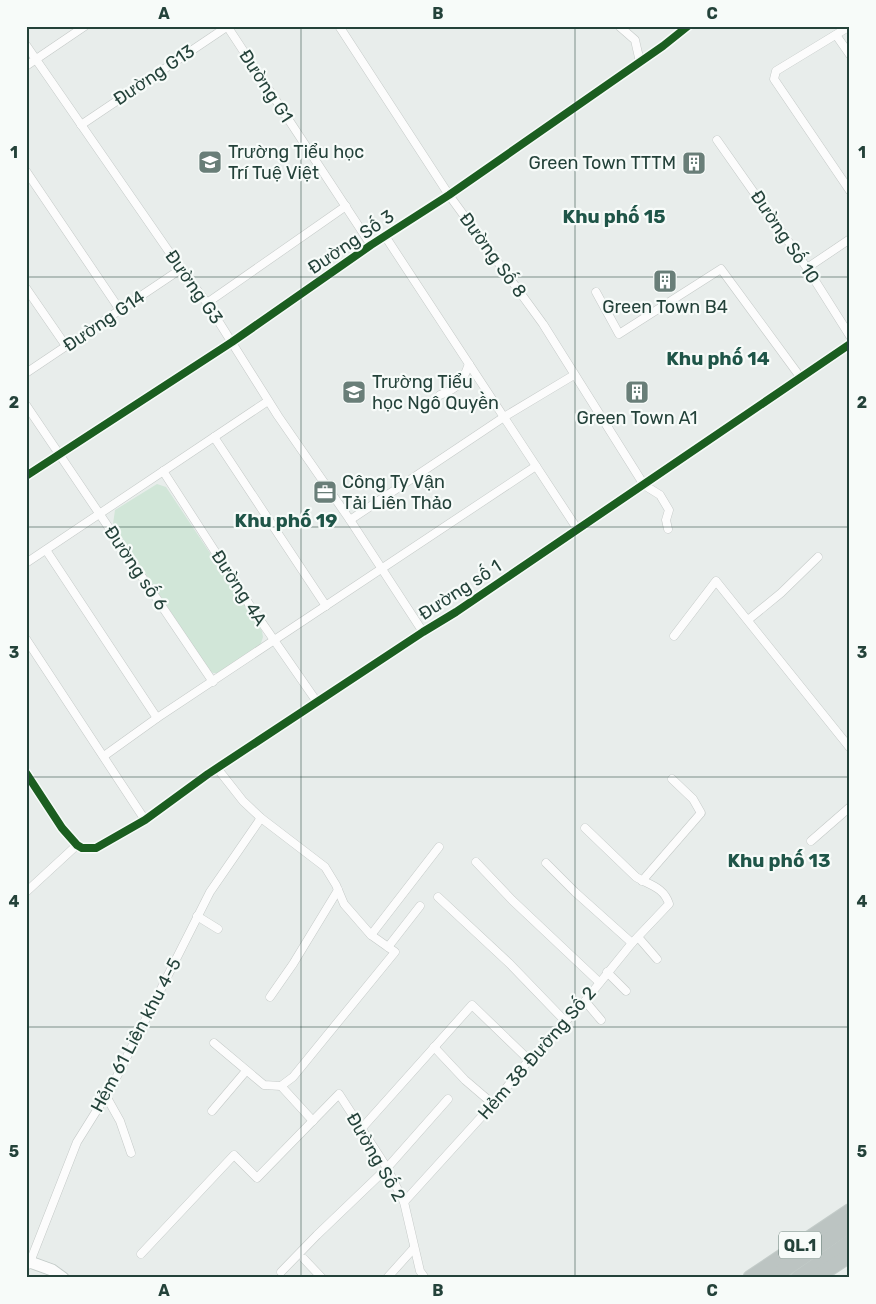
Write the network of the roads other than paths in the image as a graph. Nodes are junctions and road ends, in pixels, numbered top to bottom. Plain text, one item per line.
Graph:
1 (85, 26) edge
2 (227, 26) edge
3 (339, 26) edge
4 (619, 26) edge
5 (688, 26) edge
6 (850, 26) edge
7 (836, 35) junction
8 (26, 45) edge
9 (850, 55) edge
10 (36, 60) junction
11 (640, 62) junction
12 (26, 66) edge
13 (81, 125) junction
14 (717, 140) dead end
15 (26, 172) edge
16 (850, 191) edge
17 (449, 195) junction
18 (346, 206) junction
19 (385, 236) junction
20 (850, 239) edge
21 (372, 245) junction
22 (807, 268) junction
23 (181, 269) junction
24 (26, 288) edge
25 (596, 292) dead end
26 (207, 303) junction
27 (120, 310) junction
28 (850, 336) edge
29 (232, 342) junction
30 (850, 344) edge
31 (66, 346) junction
32 (469, 364) junction
33 (26, 373) edge
34 (574, 375) junction
35 (801, 378) junction
36 (440, 395) dead end
37 (268, 401) junction
38 (26, 405) edge
39 (504, 417) junction
40 (214, 437) junction
41 (60, 455) junction
42 (536, 466) junction
43 (163, 471) junction
44 (26, 476) edge
45 (644, 485) junction
46 (99, 514) junction
47 (350, 520) junction
48 (668, 529) dead end
49 (578, 530) junction
50 (46, 550) junction
51 (818, 558) dead end
52 (26, 563) edge
53 (382, 570) junction
54 (326, 606) junction
55 (748, 620) junction
56 (423, 632) junction
57 (674, 636) dead end
58 (26, 639) edge
59 (274, 642) junction
60 (213, 682) junction
61 (317, 702) junction
62 (157, 718) junction
63 (850, 748) edge
64 (104, 756) junction
65 (217, 768) junction
66 (26, 773) edge
67 (672, 779) dead end
68 (850, 807) edge
69 (261, 818) junction
70 (145, 820) junction
71 (585, 828) dead end
72 (811, 841) dead end
73 (79, 846) junction
74 (439, 847) dead end
75 (476, 862) dead end
76 (546, 862) dead end
77 (642, 881) junction
78 (338, 890) junction
79 (26, 892) edge
80 (438, 897) dead end
81 (420, 906) dead end
82 (197, 916) junction
83 (218, 929) dead end
84 (371, 935) junction
85 (638, 937) junction
86 (632, 944) junction
87 (388, 947) junction
88 (656, 959) dead end
89 (607, 972) junction
90 (599, 982) junction
91 (626, 991) dead end
92 (270, 997) dead end
93 (585, 1001) junction
94 (565, 1020) junction
95 (601, 1020) dead end
96 (214, 1043) dead end
97 (434, 1047) junction
98 (529, 1060) junction
99 (246, 1071) junction
100 (281, 1086) junction
101 (106, 1096) junction
102 (448, 1099) dead end
103 (493, 1104) junction
104 (212, 1111) dead end
105 (313, 1121) junction
106 (362, 1128) junction
107 (132, 1153) dead end
108 (387, 1168) junction
109 (404, 1202) junction
110 (850, 1211) edge
111 (850, 1225) edge
112 (850, 1242) edge
113 (414, 1248) junction
114 (141, 1254) dead end
115 (850, 1255) edge
116 (304, 1259) dead end
117 (28, 1263) edge
118 (281, 1272) dead end
119 (63, 1278) edge
120 (322, 1278) edge
121 (386, 1278) edge
122 (425, 1278) edge
123 (750, 1278) edge
124 (772, 1278) edge
125 (798, 1278) edge
126 (815, 1278) edge

1 - 10 street
2 - 13 street, Đường G13
2 - 18 street, Đường G1
3 - 17 street, Đường Số 8
4 - 11 street
5 - 11 street, Đường Số 3
6 - 7 street
7 - 9 street
7 - 16 street
8 - 10 street, Đường G3
10 - 12 street
10 - 13 street, Đường G3
11 - 17 street, Đường Số 3
13 - 23 street, Đường G3
14 - 22 street, Đường Số 10
15 - 27 street
17 - 19 street, Đường Số 3
17 - 34 street, Đường Số 8
18 - 21 street, Đường G1
18 - 26 street
19 - 21 street, Đường Số 3
19 - 32 street
20 - 22 street
21 - 29 street, Đường Số 3
22 - 28 street, Đường Số 10
23 - 26 street, Đường G3
23 - 27 street, Đường G14
24 - 31 street
25 - 35 street
26 - 29 street, Đường G3
27 - 31 street, Đường G14
29 - 37 street, Đường G3
29 - 41 street, Đường Số 3
30 - 35 street, Đường số 1
31 - 33 street, Đường G14
32 - 36 street
32 - 39 street
34 - 39 street
34 - 45 street, Đường Số 8
35 - 45 street, Đường số 1
37 - 40 street
37 - 47 street, Đường G3
38 - 41 street, Đường số 6
39 - 42 street
39 - 47 street
40 - 43 street
40 - 54 street
41 - 44 street, Đường Số 3
41 - 46 street, Đường số 6
42 - 49 street
42 - 53 street
43 - 46 street
43 - 59 street, Đường 4A
45 - 48 street, Đường Số 8
45 - 49 street, Đường số 1
46 - 50 street
46 - 60 street, Đường số 6
47 - 53 street, Đường G3
49 - 56 street, Đường số 1
50 - 52 street
50 - 62 street
51 - 55 street
53 - 54 street
53 - 56 street, Đường G3
54 - 59 street
55 - 57 street
55 - 63 street
56 - 61 street, Đường số 1
58 - 64 street
59 - 60 street
59 - 61 street, Đường 4A
60 - 62 street
61 - 65 street, Đường số 1
62 - 64 street
64 - 70 street
65 - 69 street
65 - 70 street, Đường số 1
66 - 73 street
67 - 77 street
68 - 72 street
69 - 78 street
69 - 82 street, Hẻm 61 Liên khu 4-5
70 - 73 street, Đường số 1
71 - 77 street
73 - 79 street
74 - 84 street
75 - 90 street
76 - 86 street
77 - 85 street, Hẻm 38 Đường Số 2
78 - 84 street
78 - 92 street
80 - 94 street
81 - 87 street
82 - 83 street
82 - 101 street, Hẻm 61 Liên khu 4-5
84 - 87 street
85 - 86 street, Hẻm 38 Đường Số 2
85 - 88 street
86 - 89 street, Hẻm 38 Đường Số 2
87 - 100 street
89 - 90 street, Hẻm 38 Đường Số 2
89 - 91 street
90 - 93 street, Hẻm 38 Đường Số 2
93 - 94 street, Hẻm 38 Đường Số 2
93 - 95 street
94 - 98 street, Hẻm 38 Đường Số 2
96 - 99 street
97 - 98 street
97 - 103 street
97 - 106 street
98 - 103 street, Hẻm 38 Đường Số 2
99 - 100 street
99 - 104 street
100 - 105 street
101 - 107 street
101 - 117 street, Hẻm 61 Liên khu 4-5
102 - 108 street
103 - 109 street, Hẻm 38 Đường Số 2
105 - 106 street, Đường Số 2
105 - 114 street
106 - 108 street, Đường Số 2
108 - 109 street, Đường Số 2
108 - 118 street
109 - 113 street, Đường Số 2
110 - 123 highway, QL.1
111 - 124 highway, QL.1
112 - 125 highway, QL.1
113 - 121 street
113 - 122 street, Đường Số 2
115 - 126 highway, QL.1
116 - 120 street
117 - 119 street

